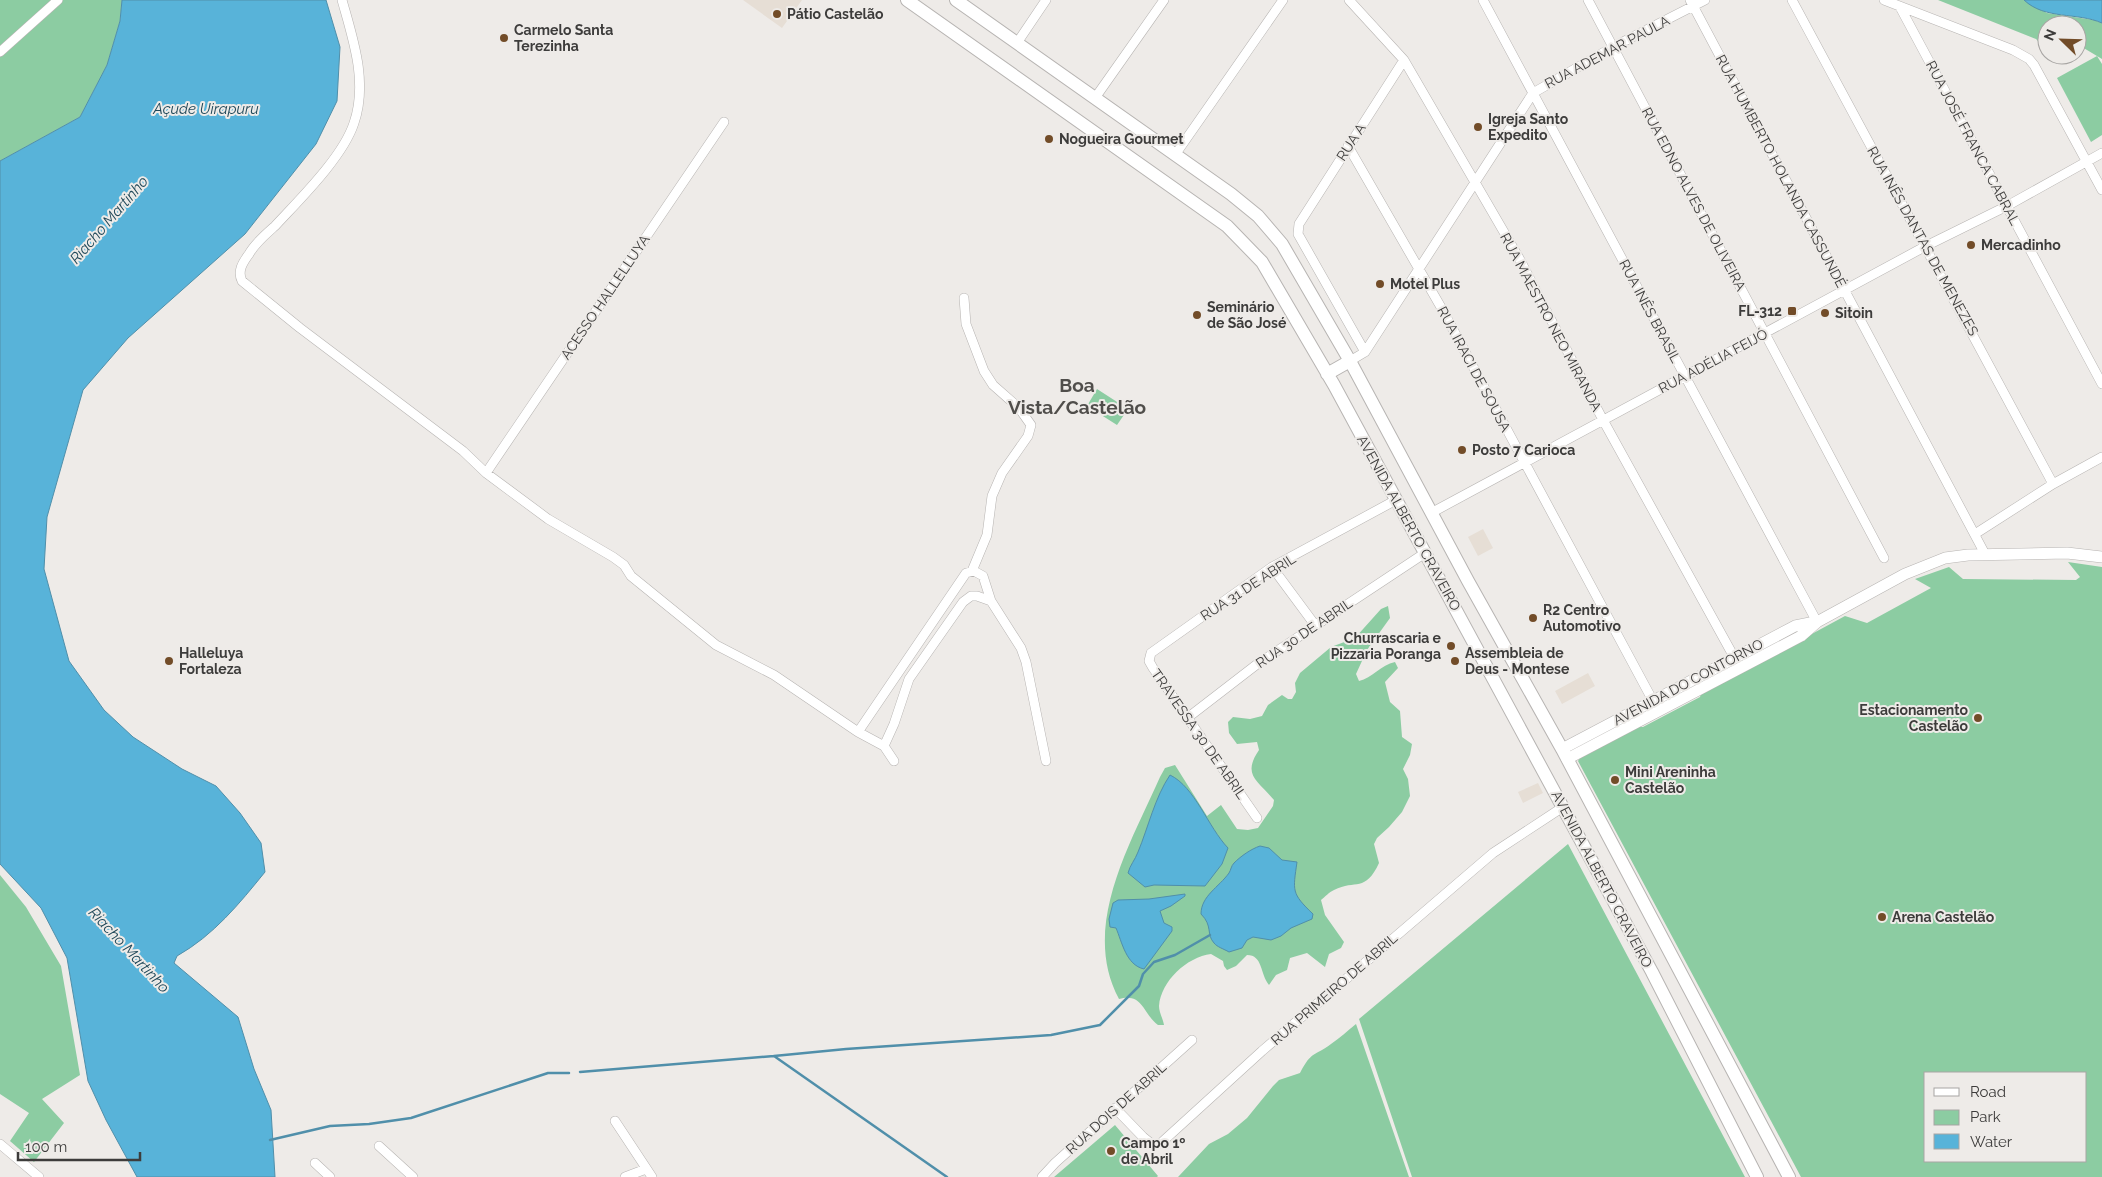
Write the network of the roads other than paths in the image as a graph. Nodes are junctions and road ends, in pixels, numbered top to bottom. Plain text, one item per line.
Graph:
1 (58, 0) edge
2 (342, 0) edge
3 (907, 0) edge
4 (956, 0) edge
5 (1046, 0) edge
6 (1164, 0) edge
7 (1283, 0) edge
8 (1349, 0) edge
9 (1483, 0) edge
10 (1588, 0) edge
11 (1705, 0) edge
12 (1792, 0) edge
13 (1884, 0) edge
14 (1691, 3) edge
15 (1900, 7) junction
16 (1016, 43) junction
17 (1612, 47) junction
18 (0, 52) edge
19 (1404, 60) junction
20 (1533, 93) junction
21 (1095, 98) junction
22 (724, 122) dead end
23 (1348, 146) junction
24 (2102, 153) edge
25 (1175, 155) junction
26 (2087, 162) junction
27 (1475, 182) junction
28 (2102, 190) edge
29 (2007, 206) junction
30 (1926, 246) junction
31 (1420, 269) junction
32 (1845, 290) junction
33 (964, 298) dead end
34 (1765, 334) junction
35 (1365, 352) junction
36 (1350, 362) junction
37 (1327, 374) junction
38 (1684, 377) junction
39 (2102, 384) edge
40 (1603, 420) junction
41 (2102, 457) edge
42 (1524, 464) junction
43 (486, 473) junction
44 (2053, 484) junction
45 (1396, 500) junction
46 (1431, 513) junction
47 (1975, 534) junction
48 (1425, 553) junction
49 (1985, 554) junction
50 (2102, 557) edge
51 (1884, 558) dead end
52 (1272, 567) junction
53 (972, 571) junction
54 (991, 601) junction
55 (1817, 622) junction
56 (1314, 625) junction
57 (1155, 650) joint
58 (1734, 657) junction
59 (1653, 701) junction
60 (1186, 718) junction
61 (858, 732) junction
62 (884, 746) junction
63 (1565, 754) junction
64 (894, 761) dead end
65 (1046, 761) dead end
66 (1563, 807) junction
67 (1257, 818) dead end
68 (1192, 1040) dead end
69 (1116, 1108) junction
70 (615, 1121) dead end
71 (0, 1144) edge
72 (379, 1146) dead end
73 (315, 1163) dead end
74 (646, 1168) junction
75 (39, 1177) edge
76 (330, 1177) edge
77 (413, 1177) edge
78 (625, 1177) edge
79 (652, 1177) edge
80 (1042, 1177) edge
81 (1757, 1177) edge
82 (1789, 1177) edge

1 - 18 street
2 - 43 street
3 - 37 main road, AVENIDA ALBERTO CRAVEIRO
4 - 16 main road, AVENIDA ALBERTO CRAVEIRO
5 - 16 street
6 - 21 street
7 - 25 street
8 - 19 street, RUA MAESTRO NEO MIRANDA
9 - 20 street, RUA INÊS BRASIL
10 - 17 street, RUA EDNO ALVES DE OLIVEIRA
11 - 14 street, RUA ADEMAR PAULA
12 - 30 street, RUA INÊS DANTAS DE MENEZES
13 - 15 street
14 - 17 street, RUA ADEMAR PAULA
14 - 32 street, RUA HUMBERTO HOLANDA CASSUNDÉ
15 - 26 street
15 - 29 street, RUA JOSÉ FRANCA CABRAL
16 - 21 main road, AVENIDA ALBERTO CRAVEIRO
17 - 20 street, RUA ADEMAR PAULA
17 - 34 street, RUA EDNO ALVES DE OLIVEIRA
19 - 23 street, RUA A
19 - 27 street, RUA MAESTRO NEO MIRANDA
20 - 27 street, RUA ADEMAR PAULA
20 - 38 street, RUA INÊS BRASIL
21 - 25 main road, AVENIDA ALBERTO CRAVEIRO
22 - 43 street, ACESSO HALLELLUYA
23 - 31 street, RUA IRACI DE SOUSA
23 - 35 street, RUA A
24 - 26 street, RUA ADÉLIA FEIJÓ
25 - 36 main road, AVENIDA ALBERTO CRAVEIRO
26 - 28 street
26 - 29 street, RUA ADÉLIA FEIJÓ
27 - 31 street, RUA ADEMAR PAULA
27 - 40 street, RUA MAESTRO NEO MIRANDA
29 - 30 street, RUA ADÉLIA FEIJÓ
29 - 39 street, RUA JOSÉ FRANCA CABRAL
30 - 32 street, RUA ADÉLIA FEIJÓ
30 - 44 street, RUA INÊS DANTAS DE MENEZES
31 - 35 street, RUA ADEMAR PAULA
31 - 42 street, RUA IRACI DE SOUSA
32 - 34 street, RUA ADÉLIA FEIJÓ
32 - 47 street, RUA HUMBERTO HOLANDA CASSUNDÉ
33 - 53 street
34 - 38 street, RUA ADÉLIA FEIJÓ
34 - 51 street, RUA EDNO ALVES DE OLIVEIRA
35 - 36 street, RUA ADEMAR PAULA
36 - 37 main road
36 - 46 main road, AVENIDA ALBERTO CRAVEIRO
37 - 45 main road, AVENIDA ALBERTO CRAVEIRO
38 - 40 street, RUA ADÉLIA FEIJÓ
38 - 55 street, RUA INÊS BRASIL
40 - 42 street, RUA ADÉLIA FEIJÓ
40 - 58 street, RUA MAESTRO NEO MIRANDA
41 - 44 street
42 - 46 street, RUA ADÉLIA FEIJÓ
42 - 59 street, RUA IRACI DE SOUSA
43 - 61 street
44 - 47 street
45 - 48 main road, AVENIDA ALBERTO CRAVEIRO
45 - 52 street, RUA 31 DE ABRIL
46 - 63 main road, AVENIDA ALBERTO CRAVEIRO
47 - 49 street, RUA HUMBERTO HOLANDA CASSUNDÉ
48 - 56 street, RUA 30 DE ABRIL
48 - 66 main road, AVENIDA ALBERTO CRAVEIRO
49 - 50 street, AVENIDA DO CONTORNO
49 - 55 street, AVENIDA DO CONTORNO
52 - 56 street
52 - 57 street, RUA 31 DE ABRIL
53 - 54 street
53 - 61 street
54 - 62 street
54 - 65 street
55 - 58 street, AVENIDA DO CONTORNO
55 - 63 street, AVENIDA DO CONTORNO
56 - 60 street, RUA 30 DE ABRIL
57 - 60 street, TRAVESSA 30 DE ABRIL
58 - 59 street, AVENIDA DO CONTORNO
59 - 63 street, AVENIDA DO CONTORNO
60 - 67 street, TRAVESSA 30 DE ABRIL
61 - 62 street
62 - 64 street
63 - 82 main road, AVENIDA ALBERTO CRAVEIRO
66 - 69 street, RUA PRIMEIRO DE ABRIL
66 - 81 main road, AVENIDA ALBERTO CRAVEIRO
68 - 69 street, RUA DOIS DE ABRIL
69 - 80 street, RUA DOIS DE ABRIL
70 - 74 street
71 - 75 street
72 - 77 street
73 - 76 street
74 - 78 street
74 - 79 street

